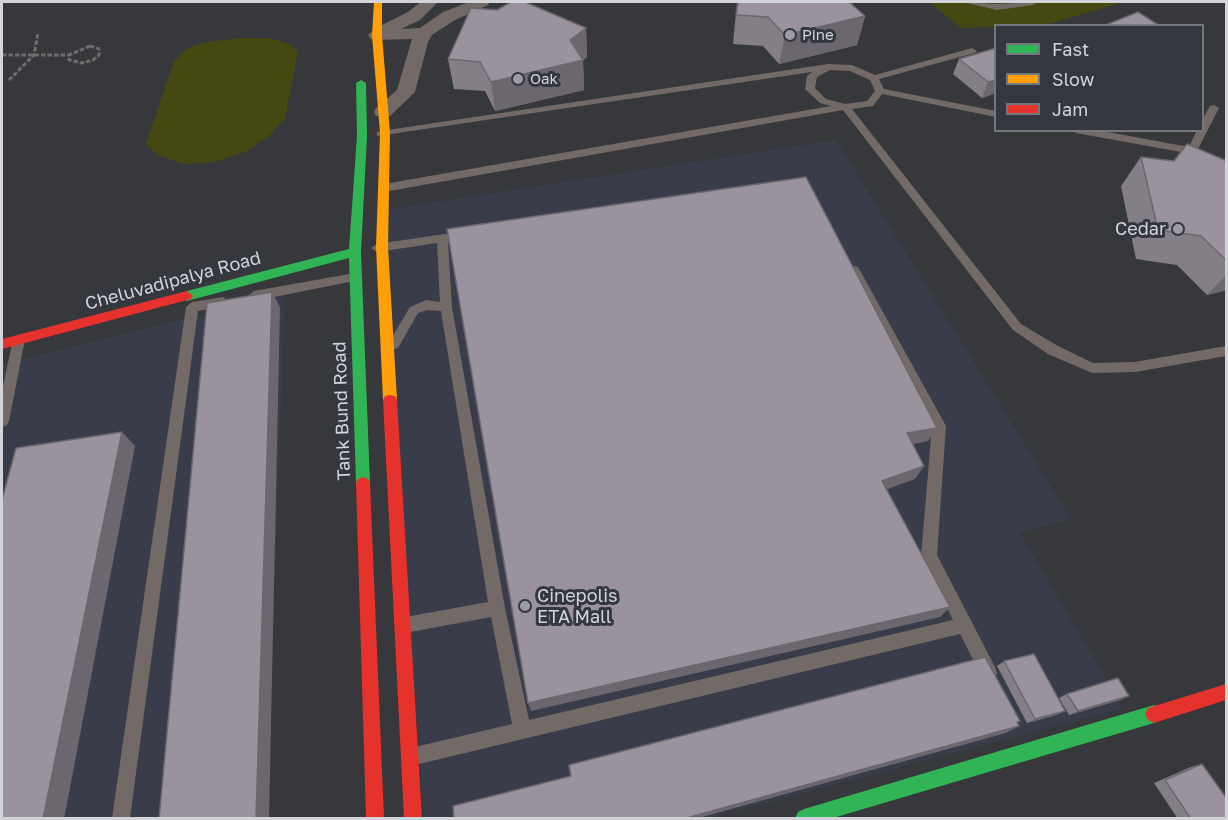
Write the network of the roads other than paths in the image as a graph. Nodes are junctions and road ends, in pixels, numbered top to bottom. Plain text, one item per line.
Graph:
1 (378, 2) edge
2 (430, 2) edge
3 (482, 2) edge
4 (967, 2) edge
5 (1033, 2) edge
6 (425, 32) junction
7 (376, 35) junction
8 (972, 51) dead end
9 (360, 63) dead end
10 (828, 67) junction
11 (874, 78) junction
12 (880, 91) junction
13 (845, 107) junction
14 (1214, 108) dead end
15 (383, 112) junction
16 (994, 114) edge
17 (1204, 126) edge
18 (1087, 132) edge
19 (1201, 132) edge
20 (385, 133) junction
21 (362, 136) junction
22 (384, 188) junction
23 (476, 233) edge
24 (442, 238) junction
25 (382, 248) junction
26 (355, 252) junction
27 (849, 261) edge
28 (355, 278) junction
29 (446, 307) junction
30 (20, 339) junction
31 (2, 344) edge
32 (1227, 351) edge
33 (388, 355) junction
34 (2, 421) edge
35 (497, 608) junction
36 (964, 625) junction
37 (403, 626) junction
38 (997, 688) edge
39 (1227, 692) edge
40 (522, 730) junction
41 (410, 757) junction
42 (121, 819) edge
43 (375, 819) edge
44 (413, 819) edge
45 (804, 819) edge

1 - 7 main road
2 - 7 street
3 - 6 street
4 - 5 lane
6 - 7 street
6 - 15 street
7 - 15 main road
8 - 11 lane
9 - 21 main road, Tank Bund Road
10 - 11 lane
10 - 13 lane
10 - 20 lane
11 - 12 lane
12 - 13 lane
12 - 16 lane
13 - 22 lane
13 - 32 lane
14 - 17 lane
15 - 20 main road
18 - 19 lane
20 - 21 lane
20 - 22 main road
21 - 26 main road, Tank Bund Road
22 - 25 main road
23 - 24 lane
24 - 25 lane
24 - 29 lane
25 - 26 lane
25 - 33 main road
26 - 28 main road, Tank Bund Road
26 - 30 main road, Cheluvadipalya Road
27 - 36 lane
28 - 42 lane
28 - 43 main road, Tank Bund Road
29 - 33 lane
29 - 35 lane
30 - 31 main road, Cheluvadipalya Road
30 - 34 lane
33 - 37 main road
35 - 37 lane
35 - 40 lane
36 - 38 lane
36 - 40 lane
37 - 41 main road
39 - 45 main road
40 - 41 lane
41 - 44 main road

